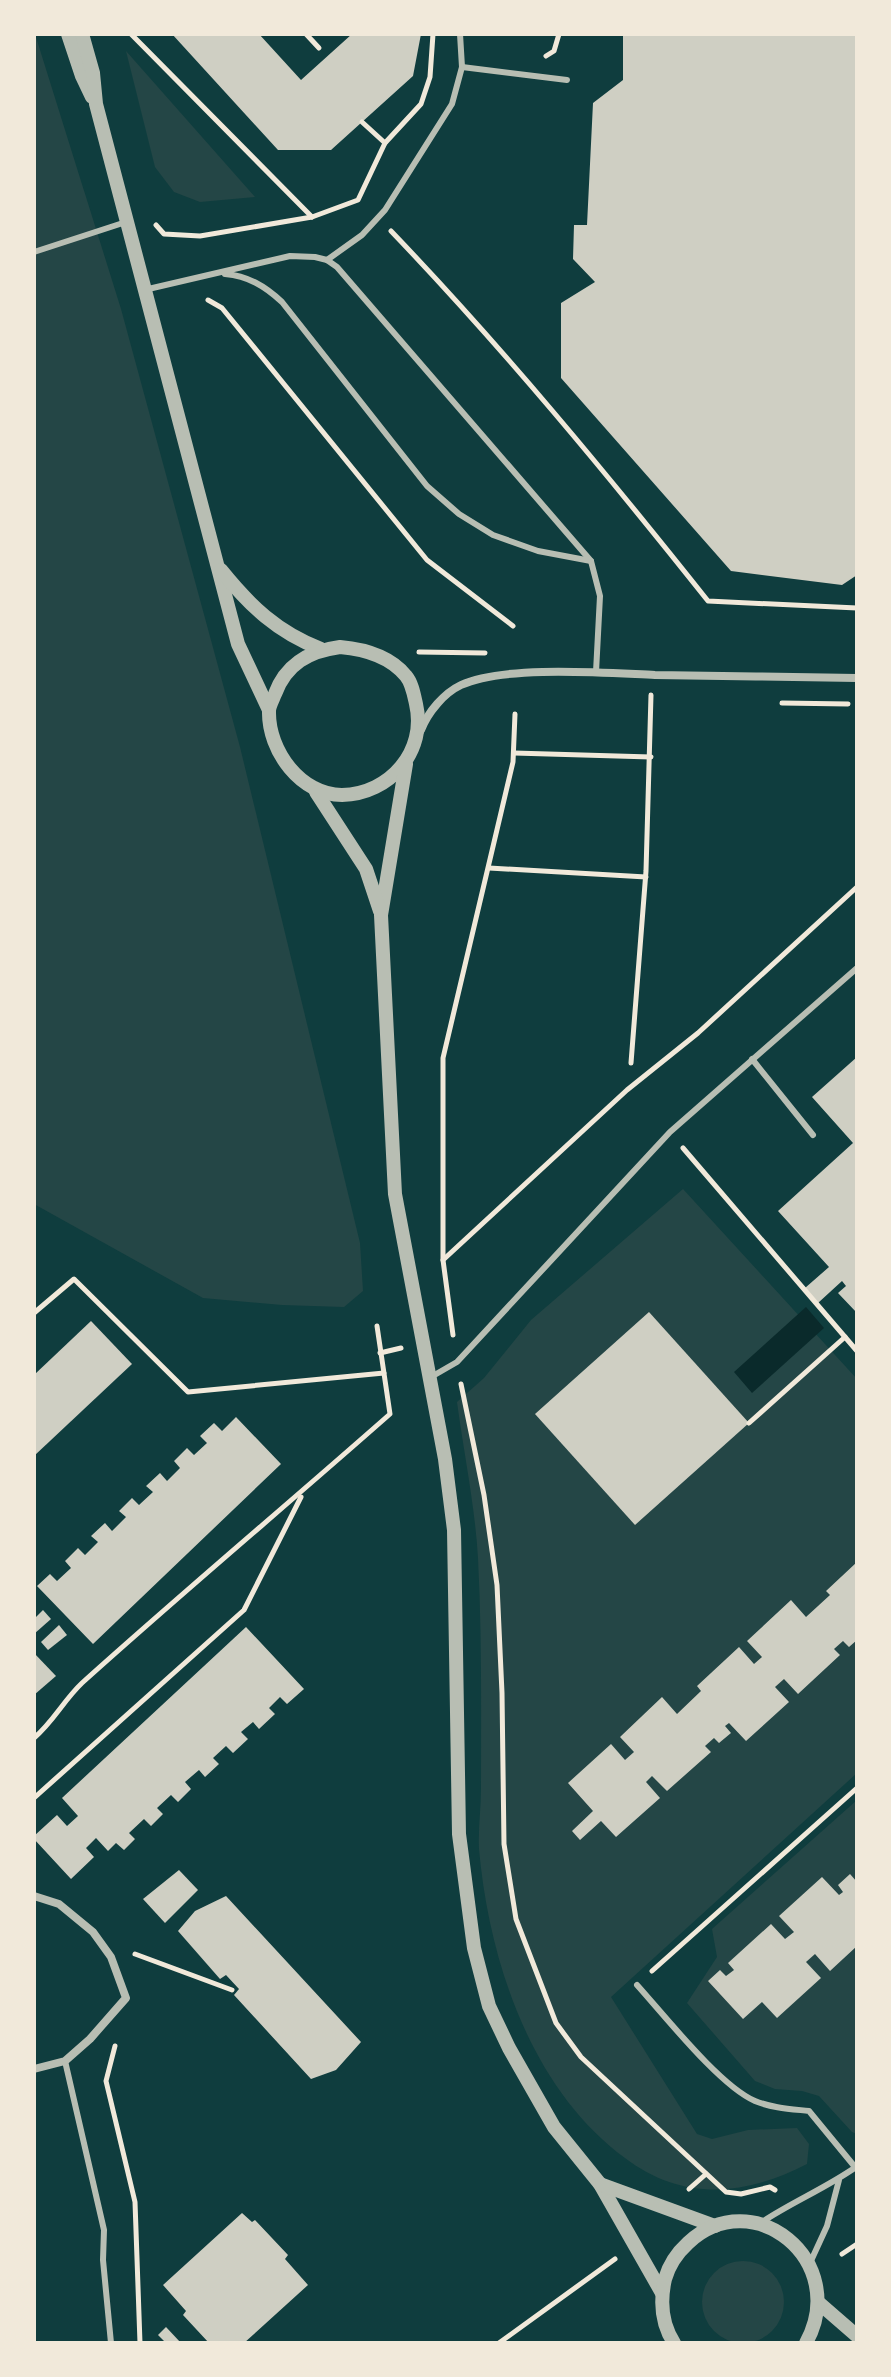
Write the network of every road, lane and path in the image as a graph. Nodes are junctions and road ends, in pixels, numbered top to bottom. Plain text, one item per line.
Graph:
1 (68, 34) edge
2 (82, 34) edge
3 (131, 34) edge
4 (306, 34) edge
5 (433, 34) edge
6 (460, 34) edge
7 (319, 48) dead end
8 (462, 67) junction
9 (567, 80) dead end
10 (96, 104) junction
11 (362, 122) dead end
12 (385, 143) junction
13 (358, 200) junction
14 (153, 214) dead end
15 (312, 217) junction
16 (378, 217) junction
17 (126, 222) junction
18 (34, 252) edge
19 (327, 260) junction
20 (207, 276) junction
21 (143, 291) junction
22 (208, 300) dead end
23 (591, 561) junction
24 (218, 567) junction
25 (857, 608) edge
26 (513, 626) dead end
27 (321, 649) junction
28 (407, 652) dead end
29 (489, 653) dead end
30 (596, 672) junction
31 (652, 674) junction
32 (857, 678) edge
33 (269, 710) junction
34 (515, 714) dead end
35 (416, 742) junction
36 (514, 753) junction
37 (651, 757) junction
38 (406, 764) junction
39 (316, 792) junction
40 (489, 868) junction
41 (646, 877) junction
42 (857, 887) edge
43 (381, 915) junction
44 (857, 968) edge
45 (752, 1059) junction
46 (631, 1063) dead end
47 (670, 1132) junction
48 (813, 1135) dead end
49 (443, 1260) junction
50 (34, 1313) edge
51 (377, 1326) dead end
52 (845, 1337) junction
53 (857, 1351) edge
54 (457, 1362) junction
55 (384, 1373) junction
56 (429, 1378) junction
57 (749, 1423) dead end
58 (304, 1492) junction
59 (34, 1738) edge
60 (857, 1788) edge
61 (34, 1798) edge
62 (34, 1896) edge
63 (135, 1954) dead end
64 (637, 1985) joint
65 (232, 1990) dead end
66 (126, 1998) junction
67 (65, 2061) junction
68 (34, 2069) edge
69 (856, 2167) edge
70 (706, 2174) junction
71 (839, 2180) junction
72 (600, 2184) junction
73 (792, 2202) junction
74 (666, 2208) junction
75 (759, 2224) junction
76 (715, 2226) junction
77 (631, 2242) junction
78 (857, 2244) edge
79 (842, 2254) dead end
80 (810, 2264) junction
81 (662, 2293) junction
82 (819, 2303) junction
83 (857, 2336) edge
84 (111, 2343) edge
85 (140, 2343) edge
86 (499, 2343) edge
87 (674, 2343) edge
88 (806, 2343) edge

1 - 10 street
2 - 10 street
3 - 15 path
4 - 7 path
5 - 12 path
6 - 8 lane
8 - 9 lane
8 - 16 lane
10 - 17 street
11 - 12 path
12 - 13 path
13 - 15 path
13 - 16 path
14 - 15 path
16 - 19 lane
16 - 25 path
17 - 18 lane
17 - 21 street
19 - 20 lane
19 - 23 lane
20 - 21 lane
20 - 23 lane
21 - 24 street
22 - 26 path
23 - 30 lane
24 - 27 street
24 - 33 street
27 - 33 street
27 - 35 street
28 - 29 path
30 - 31 street
30 - 35 street
31 - 32 street
31 - 37 path
33 - 39 street
34 - 36 path
35 - 38 street
36 - 37 path
36 - 40 path
37 - 41 path
38 - 39 street
38 - 43 street
39 - 43 street
40 - 41 path
40 - 49 path
41 - 46 path
42 - 49 path
43 - 56 street
44 - 45 lane
45 - 47 lane
45 - 48 lane
47 - 52 path
47 - 54 lane
49 - 54 path
50 - 55 path
51 - 55 path
52 - 53 path
52 - 57 path
54 - 56 lane
54 - 70 path
55 - 58 path
56 - 72 street
58 - 59 path
58 - 61 path
60 - 64 path
62 - 66 street
63 - 65 path
64 - 69 lane
66 - 67 street
66 - 85 path
67 - 68 street
67 - 84 lane
69 - 71 lane
70 - 73 path
70 - 74 path
71 - 73 lane
71 - 80 lane
72 - 74 street
72 - 77 street
73 - 75 lane
74 - 76 street
75 - 76 street
75 - 80 street
76 - 81 street
77 - 81 street
77 - 86 path
78 - 79 path
80 - 82 street
81 - 87 street
82 - 83 street
82 - 88 street

